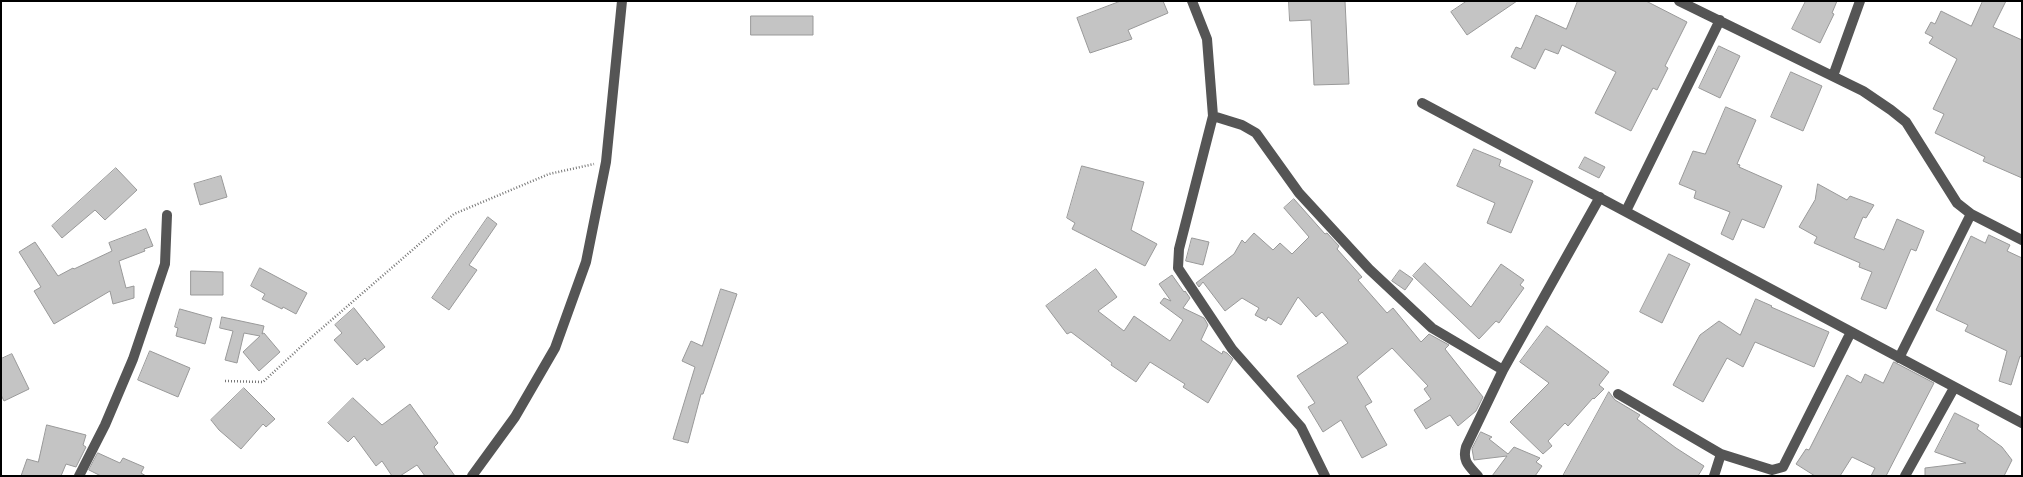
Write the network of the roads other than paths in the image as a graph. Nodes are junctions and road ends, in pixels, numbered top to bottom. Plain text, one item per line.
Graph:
1 (622, 1) edge
2 (1192, 1) edge
3 (1680, 1) edge
4 (1860, 1) edge
5 (1720, 20) junction
6 (1833, 76) junction
7 (1422, 103) dead end
8 (1213, 116) junction
9 (1600, 197) junction
10 (1626, 211) junction
11 (1971, 214) junction
12 (167, 215) dead end
13 (2022, 240) edge
14 (1851, 332) junction
15 (1899, 358) junction
16 (1503, 370) junction
17 (1954, 388) junction
18 (1618, 394) dead end
19 (2022, 423) edge
20 (1721, 454) junction
21 (79, 476) edge
22 (472, 476) edge
23 (1325, 476) edge
24 (1478, 476) edge
25 (1714, 476) edge
26 (1905, 476) edge

1 - 22 street
2 - 8 street
3 - 5 street
4 - 6 street
5 - 6 street
5 - 10 street
6 - 11 street
7 - 9 street
8 - 16 street
8 - 23 street
9 - 10 street
9 - 16 street
10 - 14 street
11 - 13 street
11 - 15 street
12 - 21 street
14 - 15 street
14 - 20 street
15 - 17 street
16 - 24 street
17 - 19 street
17 - 26 street
18 - 20 street
20 - 25 street

